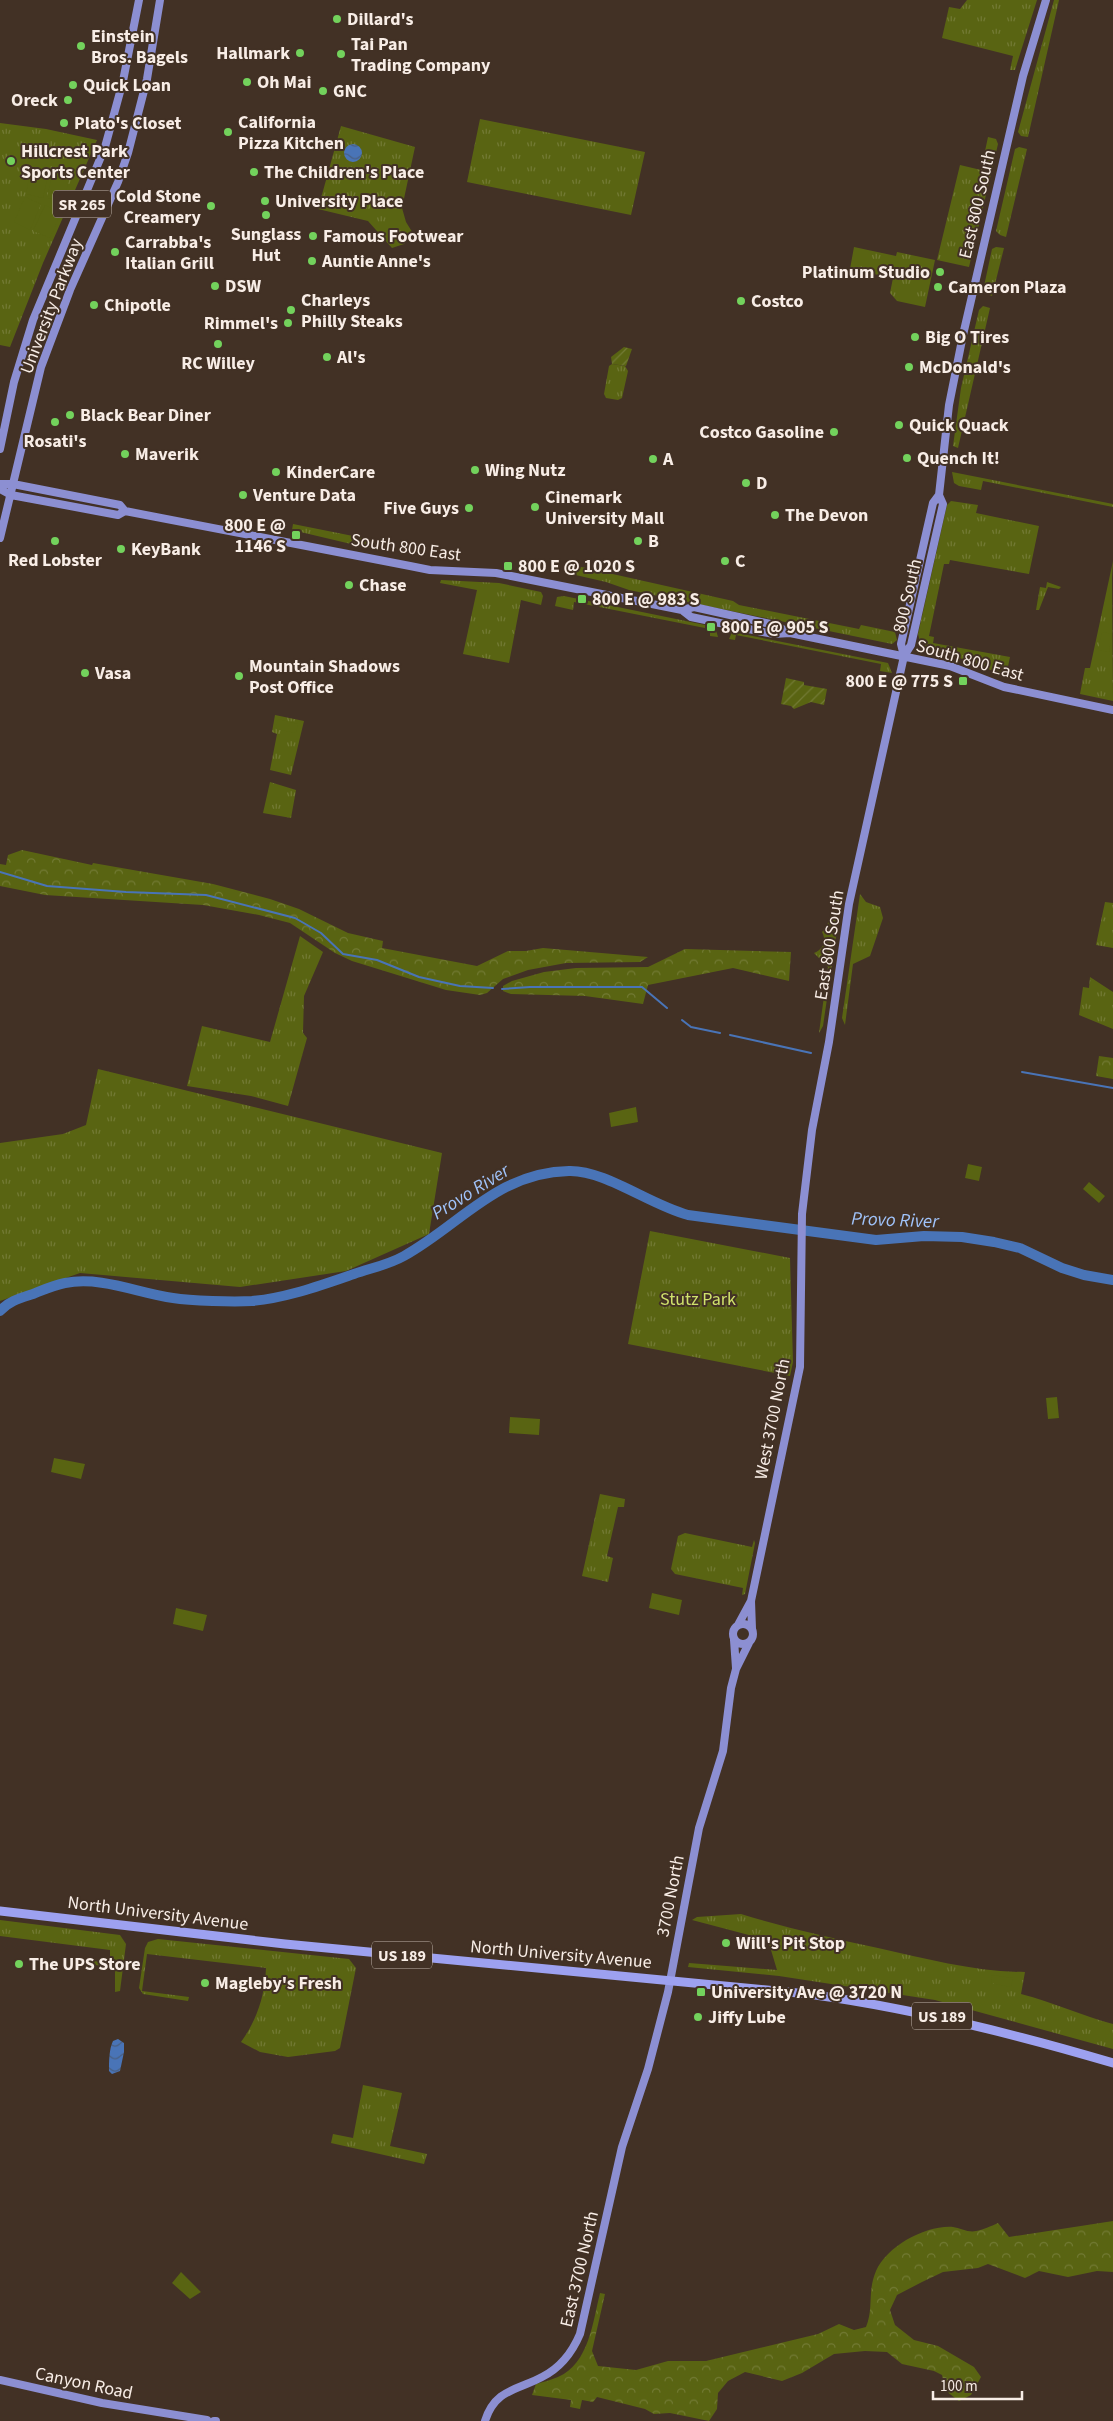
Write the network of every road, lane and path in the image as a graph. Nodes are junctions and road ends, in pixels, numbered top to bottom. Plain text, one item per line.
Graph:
1 (138, 0) edge
2 (160, 0) edge
3 (1046, 0) edge
4 (945, 446) joint
5 (0, 449) edge
6 (0, 484) edge
7 (13, 484) junction
8 (0, 489) edge
9 (11, 495) junction
10 (125, 511) junction
11 (0, 538) edge
12 (682, 610) junction
13 (726, 624) junction
14 (775, 625) junction
15 (790, 632) junction
16 (904, 656) junction
17 (1113, 710) edge
18 (800, 1241) joint
19 (751, 1601) junction
20 (738, 1625) junction
21 (752, 1629) junction
22 (734, 1640) junction
23 (749, 1643) junction
24 (736, 1669) junction
25 (0, 1911) edge
26 (671, 1980) junction
27 (1113, 2063) edge
28 (635, 2110) joint
29 (0, 2380) edge
30 (212, 2420) edge
31 (485, 2421) edge

1 - 5 main road, University Parkway / SR 265
2 - 7 main road, University Parkway / SR 265
3 - 4 main road, East 800 South
4 - 16 main road, 800 South
6 - 7 main road, South 800 East
7 - 9 main road, University Parkway / SR 265
7 - 10 main road, South 800 East
8 - 9 main road, South 800 East
9 - 10 main road, South 800 East
9 - 11 main road, University Parkway / SR 265
10 - 12 main road, South 800 East
12 - 13 main road, South 800 East
12 - 14 main road, South 800 East
13 - 14 main road
13 - 15 main road, South 800 East
14 - 15 main road, South 800 East
15 - 16 main road, South 800 East
16 - 17 main road, South 800 East
16 - 18 main road, East 800 South
18 - 19 main road, West 3700 North
19 - 20 main road, West 3700 North
19 - 21 main road, West 3700 North
20 - 21 main road
20 - 22 main road
21 - 23 main road
22 - 23 main road
22 - 24 main road
23 - 24 main road
24 - 26 main road, 3700 North
25 - 26 highway, North University Avenue / US 189
26 - 27 highway, North University Avenue / US 189
26 - 28 main road, 3700 North
28 - 31 main road, East 3700 North
29 - 30 main road, Canyon Road

